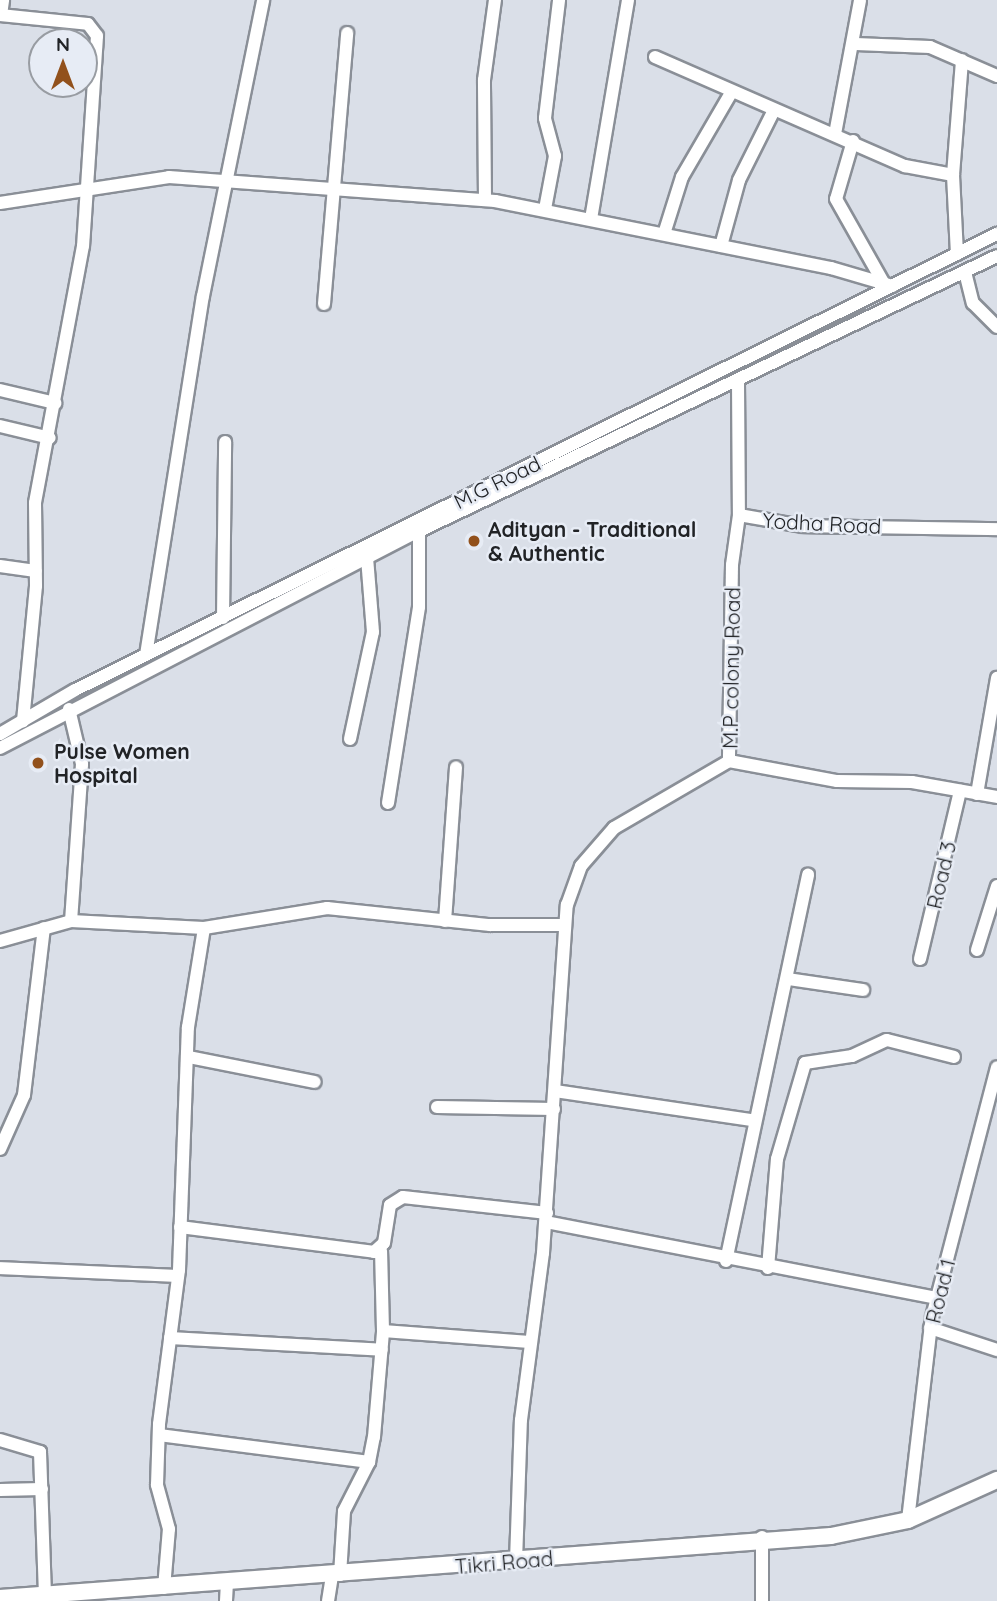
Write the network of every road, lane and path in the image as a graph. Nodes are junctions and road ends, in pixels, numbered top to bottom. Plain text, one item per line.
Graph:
1 (3, 0) edge
2 (263, 0) edge
3 (495, 0) edge
4 (559, 0) edge
5 (628, 0) edge
6 (860, 0) edge
7 (1, 15) edge
8 (347, 33) dead end
9 (856, 44) junction
10 (655, 57) dead end
11 (962, 60) junction
12 (997, 76) edge
13 (732, 92) junction
14 (774, 110) junction
15 (835, 134) junction
16 (853, 141) junction
17 (953, 175) junction
18 (226, 180) junction
19 (332, 187) junction
20 (83, 188) junction
21 (485, 200) junction
22 (0, 203) edge
23 (545, 209) junction
24 (591, 219) junction
25 (664, 234) junction
26 (997, 234) edge
27 (721, 246) junction
28 (957, 254) junction
29 (997, 256) edge
30 (965, 272) junction
31 (888, 285) junction
32 (324, 304) dead end
33 (997, 327) edge
34 (738, 382) junction
35 (0, 390) edge
36 (55, 403) junction
37 (0, 426) edge
38 (50, 438) junction
39 (225, 442) dead end
40 (739, 515) junction
41 (997, 528) edge
42 (419, 531) junction
43 (368, 558) junction
44 (0, 566) edge
45 (36, 571) junction
46 (327, 572) junction
47 (223, 618) junction
48 (146, 655) junction
49 (997, 678) edge
50 (71, 703) junction
51 (23, 721) junction
52 (0, 734) edge
53 (350, 739) dead end
54 (0, 748) edge
55 (729, 761) junction
56 (456, 767) dead end
57 (960, 791) junction
58 (977, 794) junction
59 (997, 797) edge
60 (388, 803) dead end
61 (808, 875) dead end
62 (997, 886) edge
63 (445, 921) junction
64 (71, 922) junction
65 (563, 925) junction
66 (44, 928) junction
67 (204, 928) junction
68 (0, 941) edge
69 (977, 950) dead end
70 (920, 959) dead end
71 (788, 979) junction
72 (863, 990) dead end
73 (189, 1057) junction
74 (954, 1057) dead end
75 (997, 1067) edge
76 (316, 1082) dead end
77 (555, 1091) junction
78 (437, 1107) dead end
79 (554, 1110) junction
80 (752, 1120) junction
81 (0, 1149) edge
82 (546, 1218) junction
83 (180, 1227) junction
84 (381, 1251) junction
85 (726, 1261) junction
86 (0, 1268) edge
87 (768, 1268) junction
88 (178, 1276) junction
89 (937, 1298) junction
90 (930, 1328) junction
91 (383, 1331) junction
92 (170, 1338) junction
93 (530, 1342) junction
94 (382, 1350) junction
95 (997, 1350) edge
96 (159, 1436) junction
97 (0, 1440) edge
98 (369, 1462) junction
99 (997, 1480) edge
100 (42, 1489) junction
101 (0, 1490) edge
102 (908, 1520) junction
103 (762, 1537) junction
104 (516, 1561) junction
105 (336, 1575) junction
106 (227, 1583) junction
107 (164, 1588) junction
108 (45, 1596) junction
109 (0, 1598) edge
110 (226, 1601) edge
111 (328, 1601) edge
112 (762, 1601) edge

1 - 7 street
2 - 18 street
3 - 21 street
4 - 23 street
5 - 24 street
6 - 9 street
7 - 20 street
8 - 19 street
9 - 11 street
9 - 15 street
10 - 13 street
11 - 12 street
11 - 17 street
13 - 14 street
13 - 25 street
14 - 15 street
14 - 27 street
15 - 16 street
16 - 17 street
16 - 31 street
17 - 28 street
18 - 19 street
18 - 20 street
18 - 48 street
19 - 21 street
19 - 32 street
20 - 22 street
20 - 36 street
21 - 23 street
23 - 24 street
24 - 25 street
25 - 27 street
26 - 28 street, M.G Road
27 - 31 street
28 - 31 street, M.G Road
29 - 30 street, M.G Road
30 - 33 street
30 - 34 street, M.G Road
31 - 46 street, M.G Road
34 - 40 street, Yodha Road
34 - 42 street, M.G Road
35 - 36 street
36 - 38 street
37 - 38 street
38 - 45 street
39 - 47 street
40 - 41 street, Yodha Road
40 - 55 street, M.P colony Road
42 - 43 street, M.G Road
42 - 60 street
43 - 46 street, M.G Road
43 - 53 street
44 - 45 street
45 - 51 street
46 - 47 street, M.G Road
46 - 50 street, M.G Road
47 - 48 street, M.G Road
48 - 50 street, M.G Road
49 - 58 street
50 - 51 street, M.G Road
50 - 54 street, M.G Road
50 - 64 street
51 - 52 street, M.G Road
55 - 57 street, M.P colony Road
55 - 65 street
56 - 63 street
57 - 58 street, M.P colony Road
57 - 70 street, Road 3
58 - 59 street, M.P colony Road
61 - 71 street
62 - 69 street
63 - 65 street
63 - 67 street
64 - 66 street
64 - 67 street
65 - 77 street
66 - 68 street
66 - 81 street
67 - 73 street
71 - 72 street
71 - 80 street
73 - 76 street
73 - 83 street
74 - 87 street
75 - 89 street, Road 1
77 - 79 street
77 - 80 street
78 - 79 street
79 - 82 street
80 - 85 street
82 - 84 street
82 - 85 street
82 - 93 street
83 - 84 street
83 - 88 street
84 - 91 street
85 - 87 street
86 - 88 street
87 - 89 street
88 - 92 street
89 - 90 street, Road 1
90 - 95 street
90 - 102 street, Road 1
91 - 93 street
91 - 94 street
92 - 94 street
92 - 96 street
93 - 104 street
94 - 98 street
96 - 98 street
96 - 107 street
97 - 100 street
98 - 105 street
99 - 102 street, Tikri Road
100 - 101 street
100 - 108 street
102 - 103 street, Tikri Road
103 - 104 street, Tikri Road
103 - 112 street
104 - 105 street, Tikri Road
105 - 106 street, Tikri Road
105 - 111 street
106 - 107 street, Tikri Road
106 - 110 street
107 - 108 street, Tikri Road
108 - 109 street, Tikri Road

